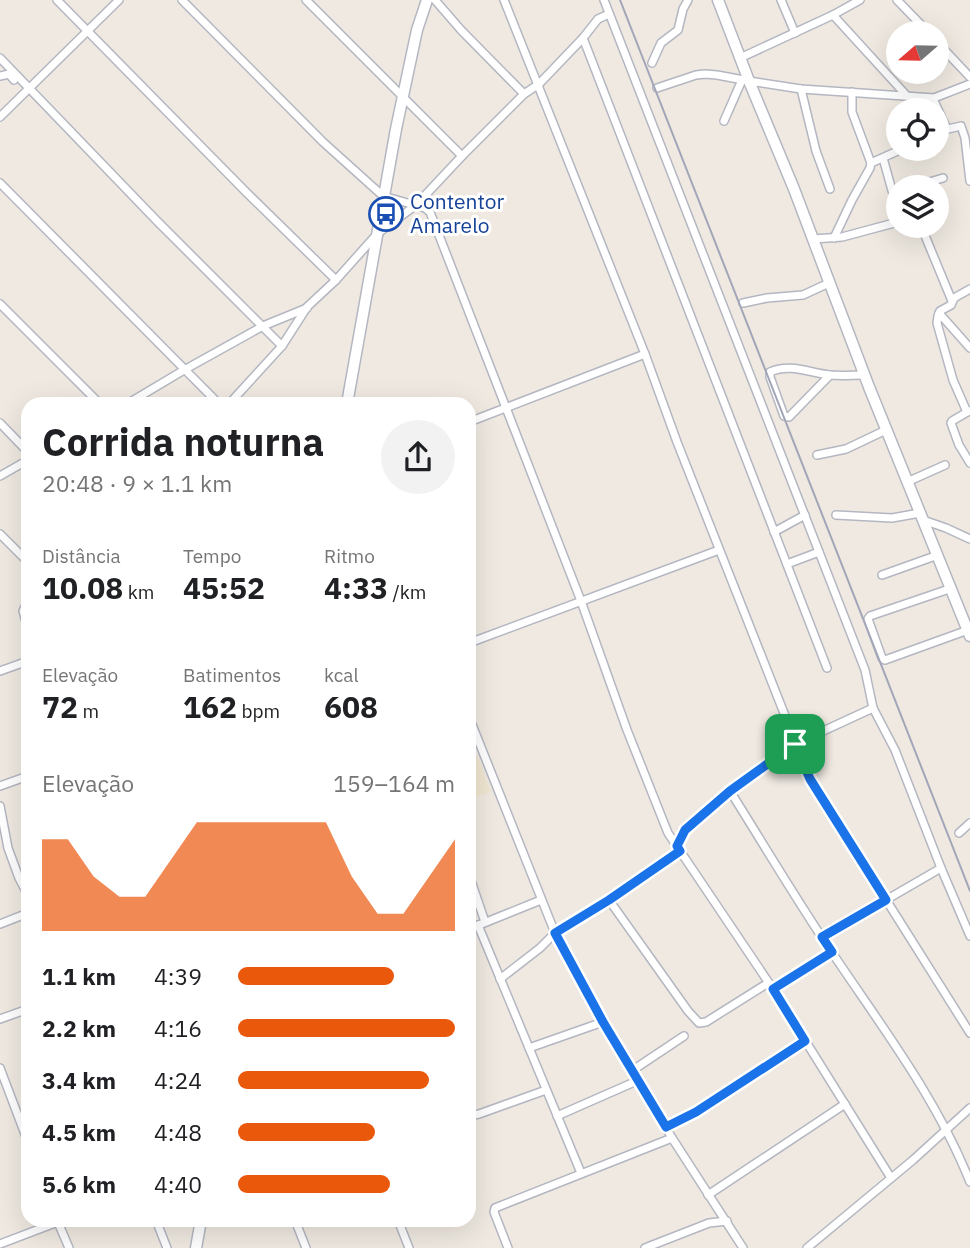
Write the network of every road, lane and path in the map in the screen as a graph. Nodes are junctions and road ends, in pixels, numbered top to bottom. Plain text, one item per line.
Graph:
1 (57, 0) edge
2 (119, 0) edge
3 (182, 0) edge
4 (306, 0) edge
5 (427, 0) edge
6 (435, 0) edge
7 (504, 0) edge
8 (604, 0) edge
9 (688, 0) edge
10 (718, 0) edge
11 (781, 0) edge
12 (841, 0) edge
13 (860, 0) edge
14 (897, 0) edge
15 (846, 9) junction
16 (609, 14) junction
17 (833, 15) junction
18 (917, 21) edge
19 (87, 31) junction
20 (796, 33) junction
21 (583, 38) junction
22 (949, 55) edge
23 (0, 58) edge
24 (740, 58) junction
25 (652, 63) dead end
26 (0, 76) edge
27 (970, 77) edge
28 (745, 81) junction
29 (539, 84) junction
30 (970, 84) edge
31 (28, 86) junction
32 (657, 88) dead end
33 (801, 89) junction
34 (852, 92) junction
35 (524, 94) junction
36 (907, 96) junction
37 (403, 97) junction
38 (914, 98) edge
39 (945, 98) edge
40 (0, 117) edge
41 (724, 121) dead end
42 (949, 129) edge
43 (462, 156) junction
44 (886, 157) edge
45 (883, 158) junction
46 (871, 163) junction
47 (889, 175) edge
48 (970, 181) edge
49 (0, 183) edge
50 (830, 189) dead end
51 (383, 196) junction
52 (416, 205) junction
53 (886, 225) edge
54 (377, 234) junction
55 (926, 238) edge
56 (813, 239) junction
57 (834, 239) junction
58 (336, 280) junction
59 (829, 283) junction
60 (970, 289) edge
61 (952, 301) junction
62 (743, 303) dead end
63 (0, 304) edge
64 (307, 307) junction
65 (939, 313) junction
66 (263, 326) junction
67 (282, 346) junction
68 (970, 348) edge
69 (645, 354) junction
70 (184, 370) junction
71 (830, 375) junction
72 (864, 375) junction
73 (93, 397) edge
74 (139, 397) edge
75 (212, 397) edge
76 (235, 397) edge
77 (348, 397) edge
78 (505, 408) junction
79 (969, 411) edge
80 (476, 419) edge
81 (0, 423) edge
82 (886, 430) junction
83 (21, 445) edge
84 (817, 455) dead end
85 (970, 463) edge
86 (21, 464) edge
87 (945, 465) dead end
88 (0, 476) edge
89 (907, 482) junction
90 (805, 515) junction
91 (836, 515) dead end
92 (921, 517) junction
93 (775, 532) junction
94 (0, 534) edge
95 (970, 539) edge
96 (719, 550) junction
97 (819, 552) junction
98 (21, 555) edge
99 (938, 555) junction
100 (787, 565) junction
101 (882, 575) dead end
102 (952, 588) junction
103 (581, 601) junction
104 (969, 633) edge
105 (476, 640) edge
106 (21, 664) edge
107 (827, 668) dead end
108 (0, 671) edge
109 (873, 708) junction
110 (476, 735) edge
111 (795, 744) junction
112 (21, 778) edge
113 (0, 786) edge
114 (730, 791) junction
115 (0, 806) edge
116 (970, 822) edge
117 (685, 830) junction
118 (668, 833) junction
119 (959, 833) dead end
120 (679, 849) junction
121 (941, 868) junction
122 (21, 882) edge
123 (541, 900) junction
124 (609, 900) junction
125 (886, 900) junction
126 (476, 901) edge
127 (21, 916) edge
128 (482, 923) junction
129 (0, 924) edge
130 (476, 926) edge
131 (555, 933) junction
132 (970, 936) edge
133 (822, 937) junction
134 (832, 952) junction
135 (500, 979) junction
136 (771, 986) junction
137 (21, 1012) edge
138 (0, 1020) edge
139 (603, 1022) junction
140 (970, 1032) edge
141 (684, 1037) dead end
142 (805, 1041) junction
143 (529, 1048) junction
144 (0, 1068) edge
145 (633, 1070) junction
146 (639, 1080) junction
147 (546, 1090) junction
148 (845, 1104) junction
149 (970, 1108) edge
150 (476, 1114) edge
151 (479, 1114) junction
152 (557, 1116) junction
153 (476, 1117) edge
154 (21, 1124) edge
155 (666, 1127) junction
156 (947, 1130) junction
157 (672, 1138) junction
158 (581, 1173) junction
159 (891, 1178) junction
160 (970, 1182) edge
161 (708, 1195) junction
162 (719, 1210) junction
163 (727, 1221) junction
164 (709, 1223) junction
165 (42, 1227) edge
166 (62, 1227) edge
167 (159, 1227) edge
168 (298, 1227) edge
169 (400, 1227) edge
170 (0, 1244) edge
171 (69, 1248) edge
172 (167, 1248) edge
173 (306, 1248) edge
174 (408, 1248) edge
175 (508, 1248) edge
176 (645, 1248) edge
177 (743, 1248) edge
178 (807, 1248) edge

1 - 19 street
2 - 19 street
3 - 51 street
4 - 37 street
5 - 37 street
6 - 35 street
7 - 29 street
8 - 16 street
9 - 25 street
10 - 24 street
11 - 20 street
12 - 15 street
13 - 15 street
14 - 18 street
15 - 17 street
16 - 21 street
16 - 90 street
17 - 20 street
17 - 36 street
19 - 31 street
19 - 58 street
20 - 24 street
21 - 29 street
21 - 93 street
22 - 27 street
23 - 31 street
24 - 28 street
26 - 31 street
28 - 32 street
28 - 33 street
28 - 41 street
28 - 56 street
29 - 35 street
29 - 69 street
30 - 39 street
31 - 40 street
31 - 66 street
33 - 34 street
33 - 50 street
34 - 36 street
34 - 46 street
35 - 43 street
36 - 38 street
37 - 43 street
37 - 51 street
42 - 48 street
43 - 52 street
44 - 45 street
45 - 46 street
45 - 47 street
46 - 57 street
49 - 70 street
51 - 52 street
51 - 54 street
52 - 54 street
52 - 78 street
53 - 57 street
54 - 58 street
54 - 77 street
55 - 61 street
56 - 57 street
56 - 59 street
58 - 64 street
59 - 62 street
59 - 72 street
60 - 61 street
61 - 65 street
63 - 73 street
64 - 66 street
64 - 67 street
65 - 68 street
65 - 79 street
66 - 67 street
66 - 70 street
67 - 76 street
69 - 78 street
69 - 96 street
70 - 74 street
70 - 75 street
71 - 71 street
71 - 72 street
72 - 82 street
78 - 80 street
78 - 103 street
79 - 85 street
81 - 83 street
82 - 84 street
82 - 89 street
86 - 88 street
87 - 89 street
89 - 92 street
90 - 93 street
90 - 97 street
91 - 92 street
92 - 95 street
92 - 99 street
93 - 100 street
94 - 98 street
96 - 103 street
96 - 111 street
97 - 100 street
97 - 109 street
99 - 101 street
99 - 102 street
100 - 107 street
102 - 104 street
102 - 104 street
103 - 105 street
103 - 118 street
106 - 108 street
109 - 111 street
109 - 121 street
110 - 123 street
111 - 114 street
111 - 125 street
112 - 113 street
114 - 117 street
114 - 133 street
115 - 122 street
116 - 119 street
117 - 118 street
117 - 120 street
118 - 120 street
120 - 124 street
120 - 136 street
121 - 125 street
121 - 132 street
123 - 128 street
123 - 131 street
124 - 131 street
124 - 136 street
125 - 133 street
125 - 140 street
126 - 128 street
127 - 129 street
128 - 130 street
128 - 135 street
131 - 135 street
131 - 139 street
133 - 134 street
134 - 136 street
134 - 156 street
135 - 143 street
136 - 142 street
137 - 138 street
139 - 143 street
139 - 145 street
141 - 145 street
142 - 148 street
142 - 155 street
143 - 147 street
144 - 154 street
145 - 146 street
146 - 152 street
146 - 155 street
147 - 151 street
147 - 152 street
148 - 159 street
148 - 161 street
149 - 156 street
150 - 151 street
151 - 153 street
152 - 158 street
155 - 157 street
156 - 159 street
156 - 160 street
157 - 158 street
157 - 161 street
158 - 175 street
159 - 178 street
161 - 162 street
162 - 163 street
162 - 164 street
163 - 164 street
163 - 177 street
164 - 176 street
165 - 170 street
166 - 171 street
167 - 172 street
168 - 173 street
169 - 174 street

